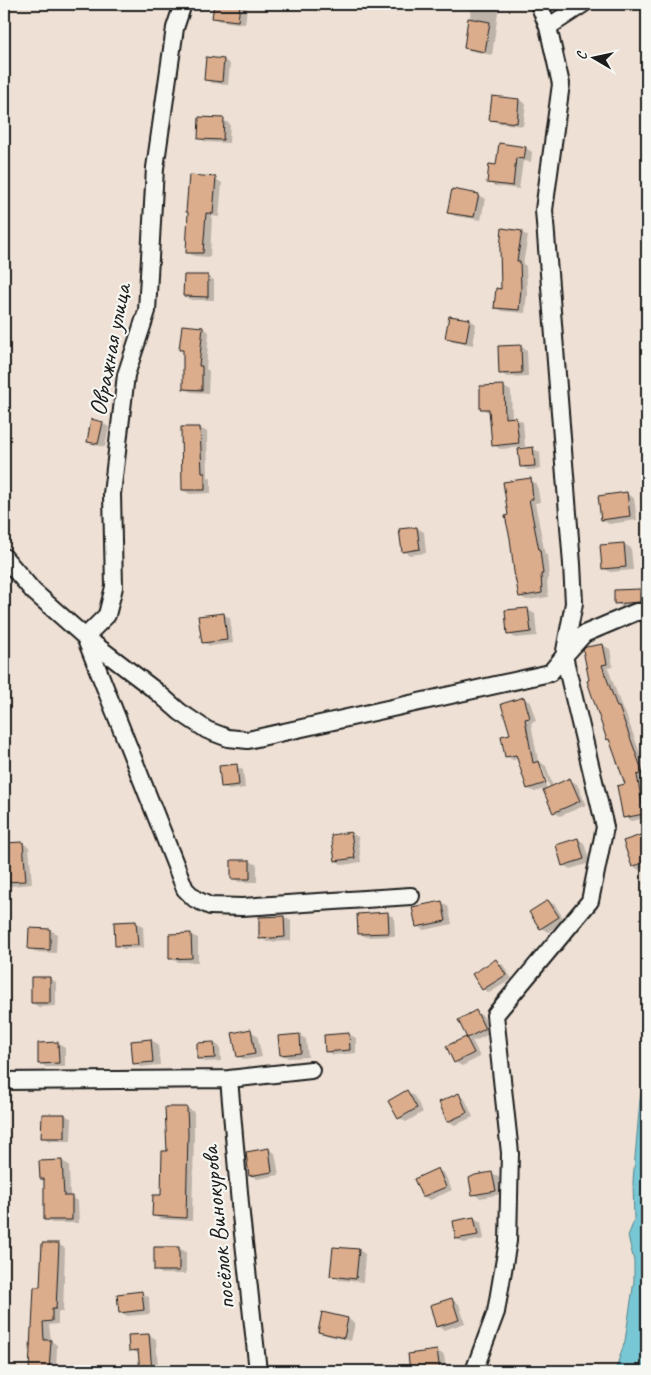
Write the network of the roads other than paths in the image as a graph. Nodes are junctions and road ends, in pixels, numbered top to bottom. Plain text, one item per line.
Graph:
1 (183, 4) edge
2 (539, 4) edge
3 (583, 4) edge
4 (548, 27) junction
5 (4, 556) edge
6 (647, 612) edge
7 (84, 637) junction
8 (564, 656) junction
9 (410, 896) dead end
10 (311, 1070) dead end
11 (229, 1079) junction
12 (4, 1081) edge
13 (258, 1371) edge
14 (474, 1371) edge

1 - 7 street, Овражная улица
2 - 4 street
3 - 4 street
4 - 8 street
5 - 7 street
6 - 8 street
7 - 8 street
7 - 9 street
8 - 14 street
10 - 11 street
11 - 12 street
11 - 13 street, посёлок Винокурова

